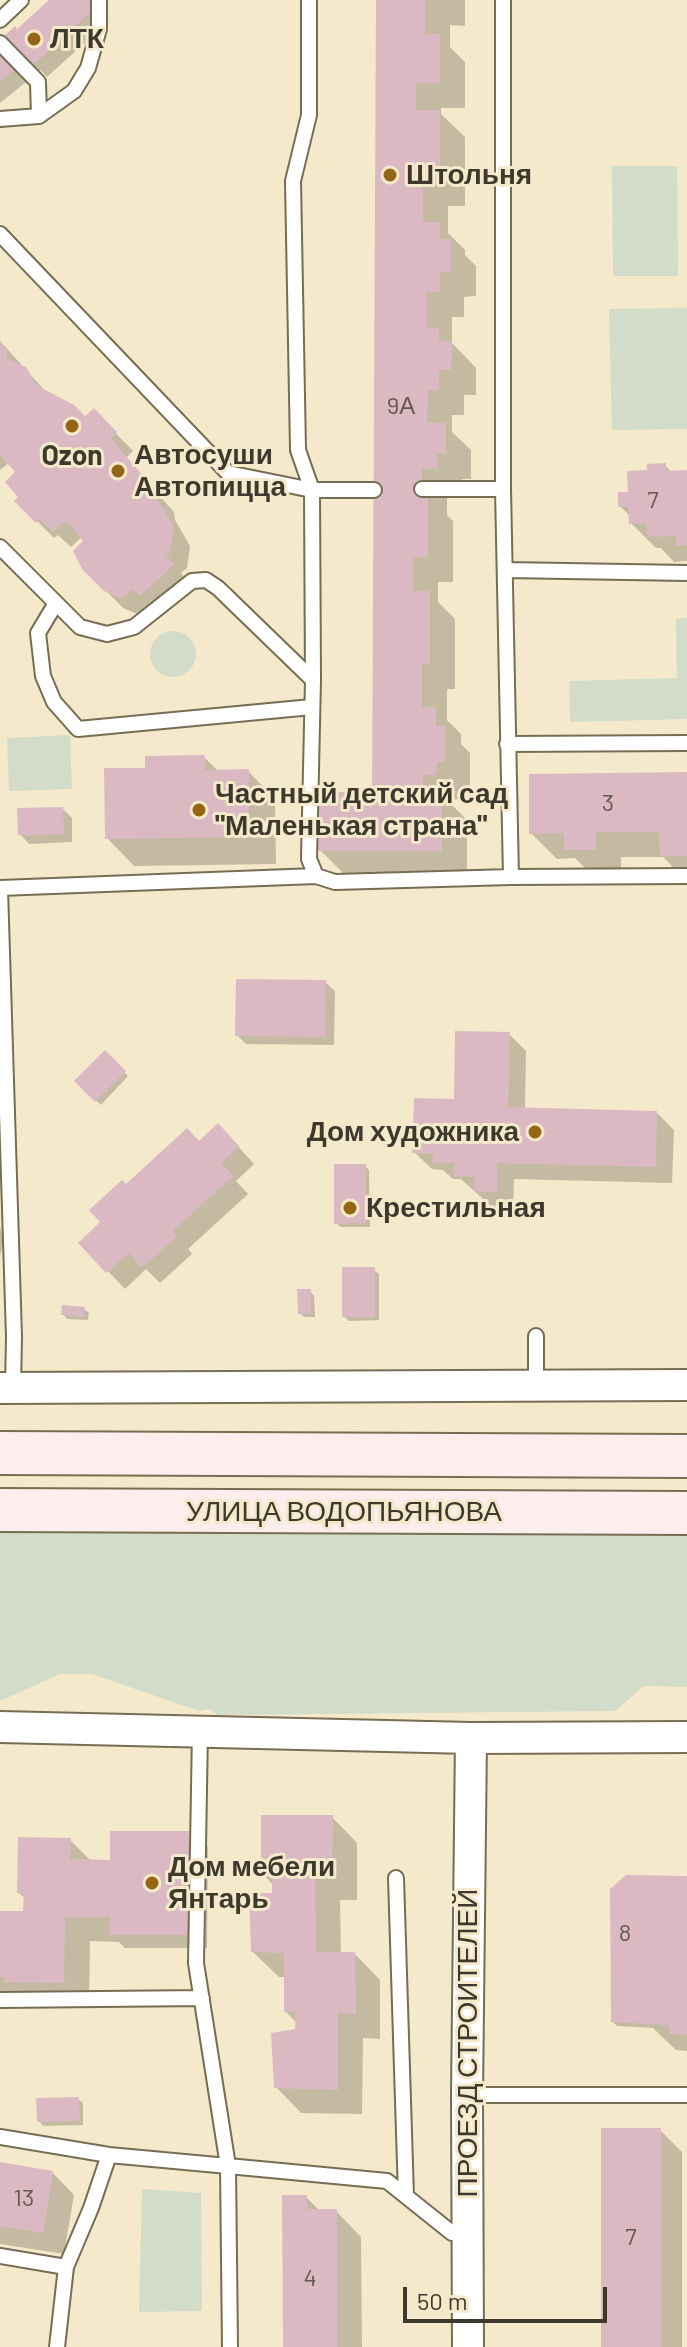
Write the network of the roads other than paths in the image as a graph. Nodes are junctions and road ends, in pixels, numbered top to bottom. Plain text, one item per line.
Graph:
1 (21, 0) edge
2 (99, 0) edge
3 (309, 0) edge
4 (503, 0) edge
5 (0, 20) edge
6 (0, 43) edge
7 (39, 116) junction
8 (0, 119) edge
9 (0, 234) edge
10 (422, 489) dead end
11 (503, 489) junction
12 (312, 490) junction
13 (374, 490) dead end
14 (2, 553) edge
15 (506, 570) junction
16 (687, 573) edge
17 (56, 603) junction
18 (313, 680) junction
19 (312, 707) junction
20 (687, 743) edge
21 (507, 744) junction
22 (316, 876) junction
23 (687, 876) edge
24 (511, 877) junction
25 (0, 888) edge
26 (536, 1336) dead end
27 (687, 1385) edge
28 (536, 1386) junction
29 (7, 1388) edge
30 (0, 1453) edge
31 (687, 1456) edge
32 (0, 1510) edge
33 (687, 1513) edge
34 (0, 1727) edge
35 (200, 1731) junction
36 (687, 1737) edge
37 (471, 1738) junction
38 (396, 1878) dead end
39 (202, 1998) junction
40 (0, 2000) edge
41 (467, 2095) junction
42 (687, 2095) edge
43 (0, 2137) edge
44 (109, 2155) junction
45 (228, 2166) junction
46 (406, 2196) junction
47 (467, 2231) junction
48 (0, 2256) edge
49 (66, 2267) junction
50 (57, 2347) edge
51 (230, 2347) edge
52 (468, 2347) edge

1 - 5 lane
2 - 7 lane
3 - 12 lane
4 - 11 lane
6 - 7 lane
7 - 8 lane
9 - 12 lane
10 - 11 lane
11 - 15 lane
12 - 13 lane
12 - 18 lane
14 - 17 lane
15 - 16 lane
15 - 21 lane
17 - 18 lane
17 - 19 lane
18 - 19 lane
19 - 22 lane
20 - 21 lane
21 - 24 lane
22 - 24 lane
22 - 25 lane
23 - 24 lane
25 - 29 lane
26 - 28 lane
27 - 28 street
28 - 29 street
30 - 31 main road, УЛИЦА ВОДОПЬЯНОВА
32 - 33 main road, УЛИЦА ВОДОПЬЯНОВА
34 - 35 street
35 - 37 street
35 - 39 lane
36 - 37 street
37 - 41 street, ПРОЕЗД СТРОИТЕЛЕЙ
38 - 46 lane
39 - 40 lane
39 - 45 lane
41 - 42 lane
41 - 47 street, ПРОЕЗД СТРОИТЕЛЕЙ
43 - 44 lane
44 - 45 lane
44 - 49 lane
45 - 46 lane
45 - 51 lane
46 - 47 lane
47 - 52 street, ПРОЕЗД СТРОИТЕЛЕЙ
48 - 49 lane
49 - 50 lane

